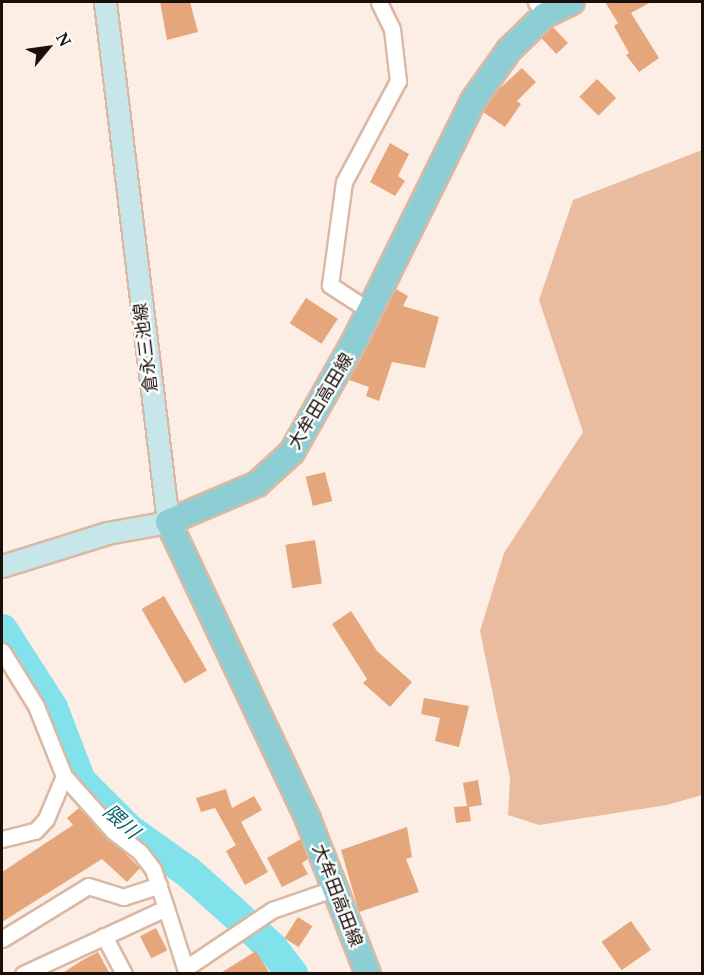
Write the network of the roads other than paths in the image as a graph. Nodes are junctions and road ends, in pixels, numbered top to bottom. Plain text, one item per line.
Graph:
1 (105, 2) edge
2 (379, 2) edge
3 (572, 2) edge
4 (541, 8) edge
5 (370, 311) junction
6 (168, 522) junction
7 (2, 566) edge
8 (2, 651) edge
9 (64, 776) junction
10 (2, 839) edge
11 (159, 885) junction
12 (336, 888) junction
13 (166, 908) junction
14 (104, 936) junction
15 (2, 939) edge
16 (187, 971) edge
17 (23, 974) edge
18 (124, 974) edge
19 (368, 974) edge

1 - 6 main road, 倉永三池線
2 - 5 street
3 - 4 main road, 大牟田高田線
4 - 5 main road, 大牟田高田線
5 - 6 main road, 大牟田高田線
6 - 7 main road
6 - 12 main road, 大牟田高田線
8 - 9 street
9 - 10 street
9 - 11 street
11 - 13 street
11 - 15 street
12 - 16 street
12 - 19 main road, 大牟田高田線
13 - 14 street
13 - 16 street
14 - 17 street
14 - 18 street

